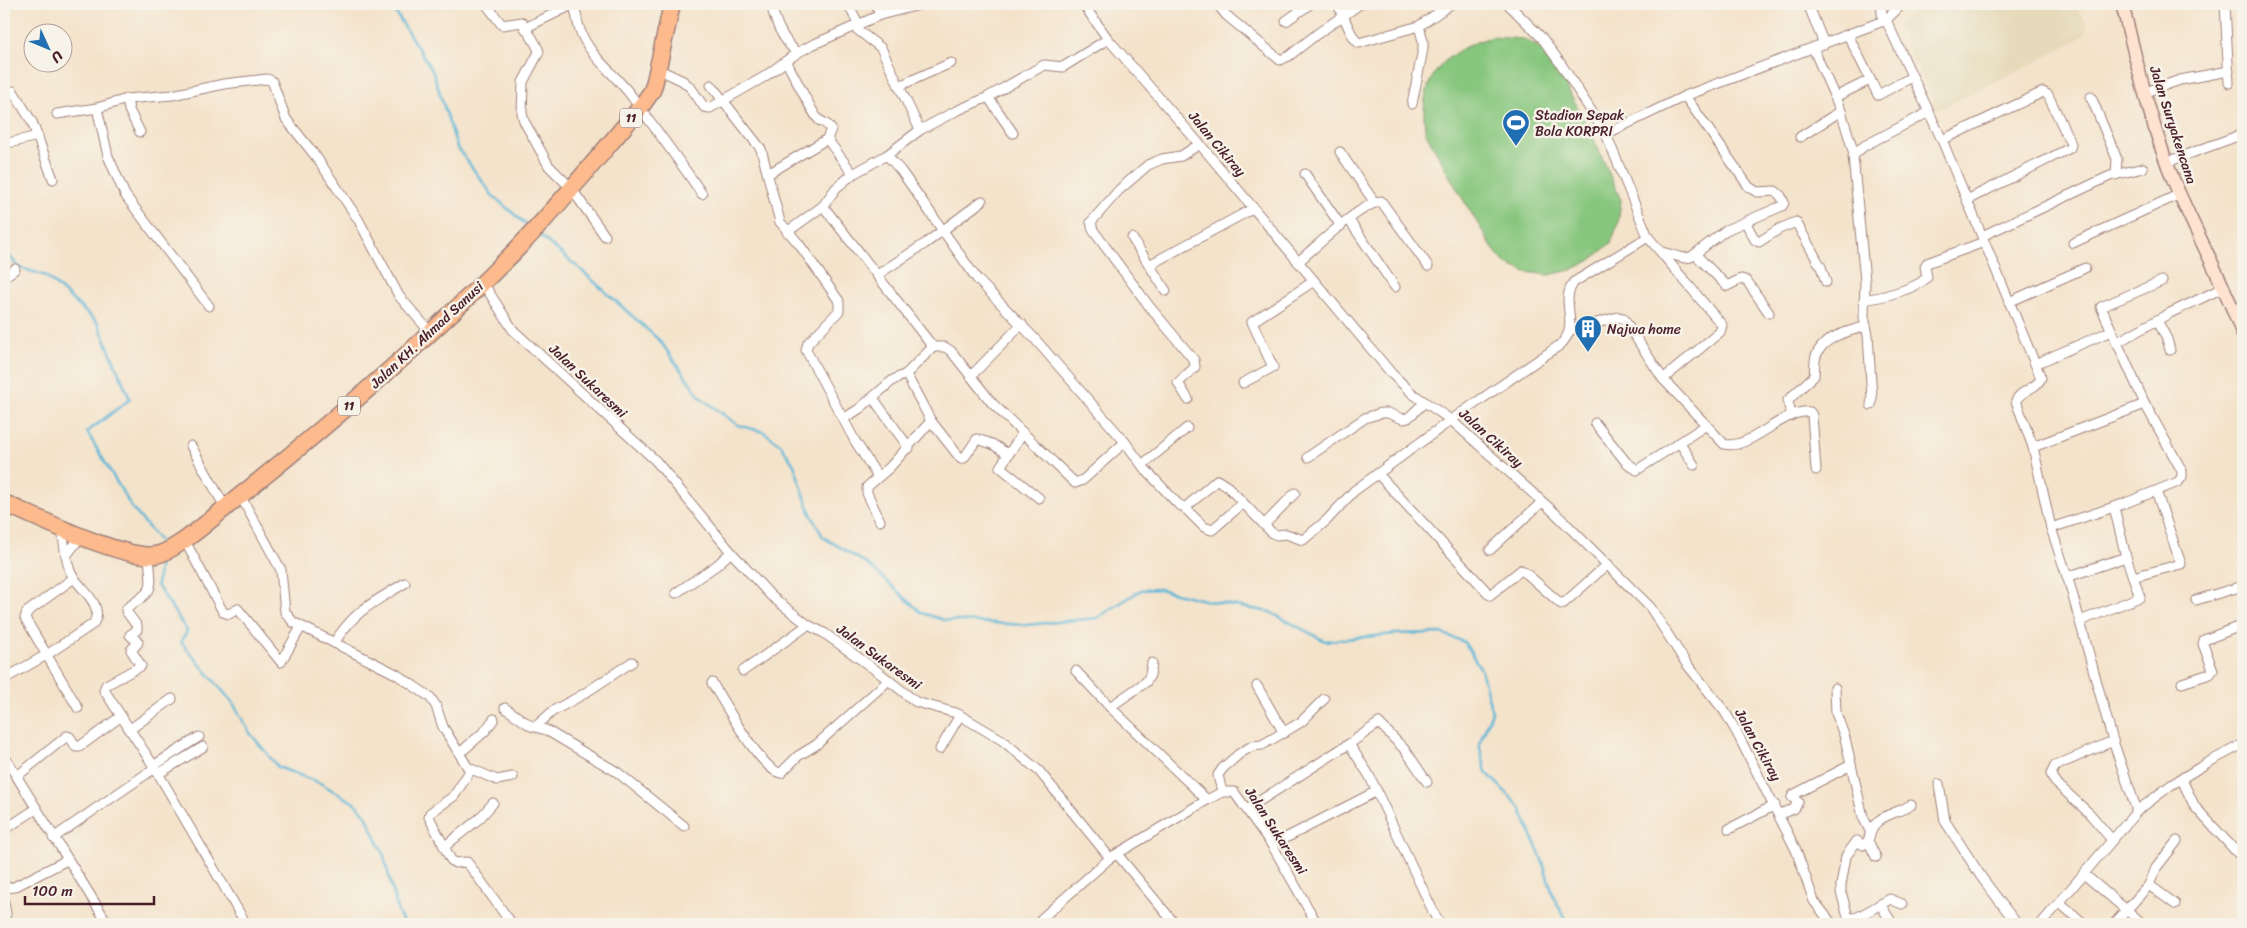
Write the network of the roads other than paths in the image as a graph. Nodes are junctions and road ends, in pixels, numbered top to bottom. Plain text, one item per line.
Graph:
1 (486, 4) edge
2 (574, 4) edge
3 (672, 4) edge
4 (771, 4) edge
5 (848, 4) edge
6 (876, 4) edge
7 (923, 4) edge
8 (1083, 4) edge
9 (1217, 4) edge
10 (1310, 4) edge
11 (1337, 4) edge
12 (1360, 4) edge
13 (1451, 4) edge
14 (1508, 4) edge
15 (1808, 4) edge
16 (1881, 4) edge
17 (1902, 4) edge
18 (2122, 4) edge
19 (2225, 4) edge
20 (880, 15) junction
21 (1344, 15) junction
22 (1286, 21) dead end
23 (1885, 21) junction
24 (857, 26) junction
25 (1418, 26) junction
26 (525, 28) junction
27 (1848, 34) junction
28 (1108, 39) junction
29 (1824, 44) junction
30 (1813, 48) junction
31 (797, 53) junction
32 (786, 61) junction
33 (951, 63) dead end
34 (658, 69) junction
35 (2229, 71) junction
36 (1912, 77) junction
37 (1870, 80) junction
38 (2229, 82) dead end
39 (711, 85) dead end
40 (899, 86) junction
41 (14, 91) dead end
42 (2146, 92) junction
43 (1685, 96) junction
44 (988, 97) junction
45 (2091, 97) dead end
46 (1835, 98) junction
47 (127, 99) junction
48 (722, 100) junction
49 (1412, 104) dead end
50 (97, 108) junction
51 (640, 108) junction
52 (1841, 111) junction
53 (1929, 112) junction
54 (57, 114) dead end
55 (920, 130) junction
56 (140, 132) dead end
57 (1012, 133) dead end
58 (1606, 134) junction
59 (2243, 134) edge
60 (38, 136) junction
61 (1800, 138) dead end
62 (828, 139) junction
63 (1942, 140) junction
64 (4, 144) edge
65 (1200, 144) junction
66 (1340, 152) dead end
67 (1854, 154) junction
68 (887, 155) junction
69 (2167, 162) junction
70 (2143, 168) dead end
71 (768, 174) junction
72 (853, 174) junction
73 (1304, 174) dead end
74 (2116, 175) junction
75 (53, 179) dead end
76 (571, 188) junction
77 (702, 194) dead end
78 (2180, 194) junction
79 (1967, 200) junction
80 (982, 201) dead end
81 (1375, 202) junction
82 (823, 206) junction
83 (1254, 208) junction
84 (1345, 223) junction
85 (1746, 223) junction
86 (944, 230) junction
87 (787, 232) junction
88 (605, 236) dead end
89 (1648, 237) junction
90 (1132, 238) dead end
91 (1983, 239) junction
92 (2073, 243) dead end
93 (1662, 252) junction
94 (1696, 255) junction
95 (1298, 262) junction
96 (1151, 264) junction
97 (1428, 266) dead end
98 (2085, 268) dead end
99 (15, 270) dead end
100 (877, 275) junction
101 (4, 277) edge
102 (1314, 281) junction
103 (2162, 281) dead end
104 (1826, 282) dead end
105 (483, 283) junction
106 (1395, 287) dead end
107 (2225, 288) junction
108 (1166, 291) dead end
109 (1864, 299) junction
110 (2009, 302) junction
111 (209, 306) dead end
112 (1769, 313) dead end
113 (2157, 320) junction
114 (1022, 324) junction
115 (1866, 326) junction
116 (1571, 330) junction
117 (2111, 331) junction
118 (430, 332) junction
119 (2243, 335) edge
120 (2116, 343) junction
121 (933, 347) junction
122 (2170, 350) dead end
123 (2035, 364) junction
124 (906, 374) junction
125 (971, 376) junction
126 (1663, 378) junction
127 (1243, 383) dead end
128 (873, 398) junction
129 (1188, 400) dead end
130 (1424, 402) junction
131 (2145, 404) junction
132 (1870, 405) dead end
133 (1791, 416) junction
134 (843, 419) junction
135 (1451, 420) junction
136 (931, 421) junction
137 (1595, 423) dead end
138 (1706, 426) junction
139 (1187, 428) dead end
140 (1022, 434) junction
141 (1125, 442) junction
142 (1680, 443) junction
143 (191, 446) dead end
144 (2033, 447) junction
145 (909, 448) junction
146 (1008, 454) junction
147 (1308, 457) dead end
148 (1142, 465) junction
149 (1694, 465) dead end
150 (1816, 470) dead end
151 (1378, 474) junction
152 (878, 477) junction
153 (2156, 491) junction
154 (1295, 493) dead end
155 (240, 495) junction
156 (1039, 498) dead end
157 (1542, 502) junction
158 (4, 503) edge
159 (1243, 503) junction
160 (225, 507) junction
161 (2114, 507) junction
162 (1185, 508) junction
163 (880, 521) dead end
164 (1264, 525) junction
165 (62, 528) junction
166 (2051, 528) junction
167 (81, 536) junction
168 (165, 549) junction
169 (1490, 550) dead end
170 (731, 552) junction
171 (66, 556) junction
172 (2126, 557) junction
173 (1608, 564) junction
174 (2067, 577) junction
175 (2133, 577) junction
176 (74, 578) junction
177 (405, 583) dead end
178 (2243, 586) edge
179 (676, 594) dead end
180 (2196, 600) dead end
181 (2080, 621) junction
182 (808, 625) junction
183 (2243, 625) edge
184 (301, 627) junction
185 (334, 643) junction
186 (48, 654) junction
187 (632, 662) dead end
188 (1152, 663) dead end
189 (743, 671) dead end
190 (1076, 671) dead end
191 (4, 679) edge
192 (889, 680) junction
193 (712, 683) dead end
194 (2182, 683) dead end
195 (1257, 686) dead end
196 (1835, 688) dead end
197 (1324, 699) dead end
198 (172, 700) dead end
199 (1110, 707) junction
200 (78, 708) dead end
201 (505, 708) dead end
202 (960, 715) junction
203 (120, 717) junction
204 (494, 719) dead end
205 (536, 726) junction
206 (129, 730) junction
207 (1284, 733) junction
208 (199, 737) dead end
209 (2113, 741) junction
210 (1350, 744) junction
211 (2243, 744) edge
212 (203, 747) dead end
213 (940, 749) dead end
214 (460, 753) junction
215 (4, 756) edge
216 (1851, 765) junction
217 (470, 768) junction
218 (155, 769) junction
219 (16, 777) junction
220 (513, 777) dead end
221 (2181, 778) junction
222 (1427, 782) dead end
223 (1939, 784) dead end
224 (1377, 791) junction
225 (1222, 792) junction
226 (1207, 800) junction
227 (493, 803) dead end
228 (1775, 805) junction
229 (1911, 805) dead end
230 (36, 809) junction
231 (1247, 810) junction
232 (2137, 811) junction
233 (1779, 814) junction
234 (684, 826) dead end
235 (1729, 829) dead end
236 (4, 830) edge
237 (1870, 831) junction
238 (53, 838) junction
239 (2112, 840) junction
240 (2177, 841) dead end
241 (1863, 842) junction
242 (1272, 845) junction
243 (445, 846) junction
244 (1114, 856) junction
245 (1876, 857) dead end
246 (2243, 859) edge
247 (67, 860) junction
248 (2085, 875) junction
249 (2149, 885) junction
250 (6, 888) edge
251 (4, 902) edge
252 (2060, 903) junction
253 (1880, 904) junction
254 (1902, 904) dead end
255 (2175, 904) dead end
256 (2127, 911) junction
257 (4, 917) edge
258 (1850, 921) edge
259 (108, 924) edge
260 (246, 924) edge
261 (512, 924) edge
262 (1040, 924) edge
263 (1175, 924) edge
264 (1317, 924) edge
265 (1439, 924) edge
266 (1832, 924) edge
267 (1888, 924) edge
268 (2017, 924) edge
269 (2041, 924) edge
270 (2084, 924) edge
271 (2114, 924) edge
272 (2143, 924) edge

1 - 26 street
2 - 26 street
2 - 51 street
3 - 34 highway, Jalan KH. Ahmad Sanusi / 11
4 - 31 street
5 - 24 street
6 - 20 street
7 - 20 street
8 - 28 street, Jalan Cikiray
9 - 21 street
10 - 22 street
11 - 21 street
12 - 21 street
13 - 25 street
14 - 58 street
15 - 29 street
16 - 23 street
17 - 23 street
18 - 42 street, Jalan Suryakencana
19 - 35 street
20 - 24 street
21 - 25 street
23 - 27 street
23 - 36 street
24 - 31 street
24 - 40 street
25 - 49 street
26 - 76 street
27 - 29 street
27 - 37 street
28 - 44 street
28 - 65 street, Jalan Cikiray
29 - 30 street
30 - 43 street
30 - 46 street
31 - 32 street
32 - 48 street
32 - 62 street
33 - 40 street
34 - 48 street
34 - 51 highway, Jalan KH. Ahmad Sanusi / 11
35 - 38 street
35 - 42 street
36 - 37 street
36 - 53 street
37 - 46 street
39 - 48 street
40 - 55 street
41 - 60 street
42 - 69 street, Jalan Suryakencana
43 - 58 street
43 - 85 street
44 - 55 street
44 - 57 street
45 - 74 street
46 - 52 street
47 - 50 street
47 - 56 street
47 - 118 street
48 - 71 street
50 - 54 street
50 - 111 street
51 - 76 highway, Jalan KH. Ahmad Sanusi / 11
51 - 77 street
52 - 61 street
52 - 67 street
53 - 63 street
53 - 67 street
55 - 68 street
58 - 89 street
59 - 69 street
60 - 64 street
60 - 75 street
62 - 71 street
62 - 72 street
63 - 79 street
63 - 79 street
65 - 83 street, Jalan Cikiray
65 - 129 street
66 - 81 street
67 - 109 street
68 - 72 street
68 - 86 street
69 - 78 street, Jalan Suryakencana
70 - 74 street
71 - 87 street
72 - 82 street
73 - 84 street
74 - 91 street
76 - 88 street
76 - 105 highway, Jalan KH. Ahmad Sanusi / 11
78 - 92 street
78 - 107 street, Jalan Suryakencana
79 - 91 street
80 - 86 street
81 - 84 street
81 - 97 street
82 - 87 street
82 - 100 street
83 - 95 street, Jalan Cikiray
83 - 96 street
84 - 95 street
84 - 106 street
85 - 94 street
85 - 104 street
86 - 100 street
86 - 114 street
87 - 134 street
89 - 93 street
89 - 116 street
90 - 96 street
91 - 109 street
91 - 110 street
93 - 94 street
93 - 126 street
94 - 112 street
95 - 102 street, Jalan Cikiray
96 - 108 street
98 - 110 street
99 - 101 street
100 - 121 street
102 - 127 street
102 - 130 street, Jalan Cikiray
103 - 117 street
105 - 118 highway, Jalan KH. Ahmad Sanusi / 11
105 - 170 street, Jalan Sukaresmi
107 - 113 street
107 - 119 street, Jalan Suryakencana
109 - 115 street
110 - 123 street
113 - 120 street
113 - 122 street
114 - 125 street
114 - 141 street
115 - 132 street
115 - 133 street
116 - 126 street
116 - 135 street
117 - 120 street
117 - 123 street
118 - 155 highway, Jalan KH. Ahmad Sanusi / 11
120 - 131 street
121 - 124 street
121 - 125 street
123 - 144 street
124 - 128 street
124 - 136 street
125 - 140 street
126 - 138 street
128 - 134 street
128 - 145 street
130 - 135 street, Jalan Cikiray
130 - 147 street
131 - 144 street
131 - 153 street
133 - 138 street
133 - 150 street
134 - 152 street
135 - 151 street
135 - 157 street, Jalan Cikiray
136 - 145 street
136 - 146 street
137 - 142 street
138 - 142 street
139 - 148 street
140 - 141 street
140 - 146 street
141 - 148 street
142 - 149 street
143 - 160 street
144 - 166 street
145 - 152 street
146 - 156 street
148 - 162 street
151 - 164 street
151 - 173 street
152 - 163 street
153 - 161 street
153 - 175 street
154 - 164 street
155 - 160 highway, Jalan KH. Ahmad Sanusi / 11
155 - 184 street
157 - 169 street
157 - 173 street, Jalan Cikiray
158 - 165 highway
159 - 162 street
159 - 162 street
159 - 164 street
160 - 168 highway, Jalan KH. Ahmad Sanusi / 11
161 - 166 street
161 - 172 street
165 - 167 highway
165 - 171 street
166 - 174 street
167 - 168 highway
167 - 171 street
168 - 184 street
168 - 203 street
170 - 179 street
170 - 182 street, Jalan Sukaresmi
171 - 176 street
172 - 174 street
172 - 175 street
173 - 228 street, Jalan Cikiray
174 - 181 street
175 - 181 street
176 - 186 street
176 - 186 street
177 - 185 street
178 - 180 street
181 - 209 street
182 - 189 street
182 - 192 street, Jalan Sukaresmi
183 - 194 street
184 - 185 street
185 - 214 street
186 - 191 street
186 - 200 street
187 - 205 street
188 - 199 street
190 - 199 street
192 - 193 street
192 - 202 street, Jalan Sukaresmi
195 - 207 street
196 - 216 street
197 - 207 street
198 - 206 street
199 - 226 street
201 - 205 street
202 - 213 street
202 - 244 street, Jalan Sukaresmi
203 - 206 street
203 - 219 street
204 - 214 street
205 - 234 street
206 - 218 street
207 - 225 street
208 - 218 street
209 - 232 street
209 - 239 street
210 - 222 street
210 - 224 street
210 - 231 street
211 - 221 street
212 - 218 street
214 - 217 street
215 - 219 street
216 - 233 street
216 - 237 street
217 - 220 street
217 - 243 street
218 - 238 street
218 - 260 street
219 - 230 street
221 - 232 street
221 - 246 street
223 - 268 street
224 - 242 street
224 - 265 street
225 - 226 street, Jalan Sukaresmi
225 - 231 street, Jalan Sukaresmi
226 - 244 street, Jalan Sukaresmi
227 - 243 street
228 - 233 street, Jalan Cikiray
228 - 235 street
229 - 237 street
230 - 236 street
230 - 238 street
231 - 242 street, Jalan Sukaresmi
232 - 239 street
233 - 266 street, Jalan Cikiray
237 - 241 street
238 - 247 street
239 - 248 street
240 - 249 street
241 - 245 street
241 - 258 street
242 - 264 street, Jalan Sukaresmi
243 - 261 street
244 - 262 street
244 - 263 street
247 - 250 street
247 - 259 street
248 - 252 street
248 - 256 street
249 - 255 street
249 - 256 street
251 - 257 street
252 - 269 street
252 - 270 street
253 - 254 street
253 - 258 street
253 - 267 street
256 - 271 street
256 - 272 street

